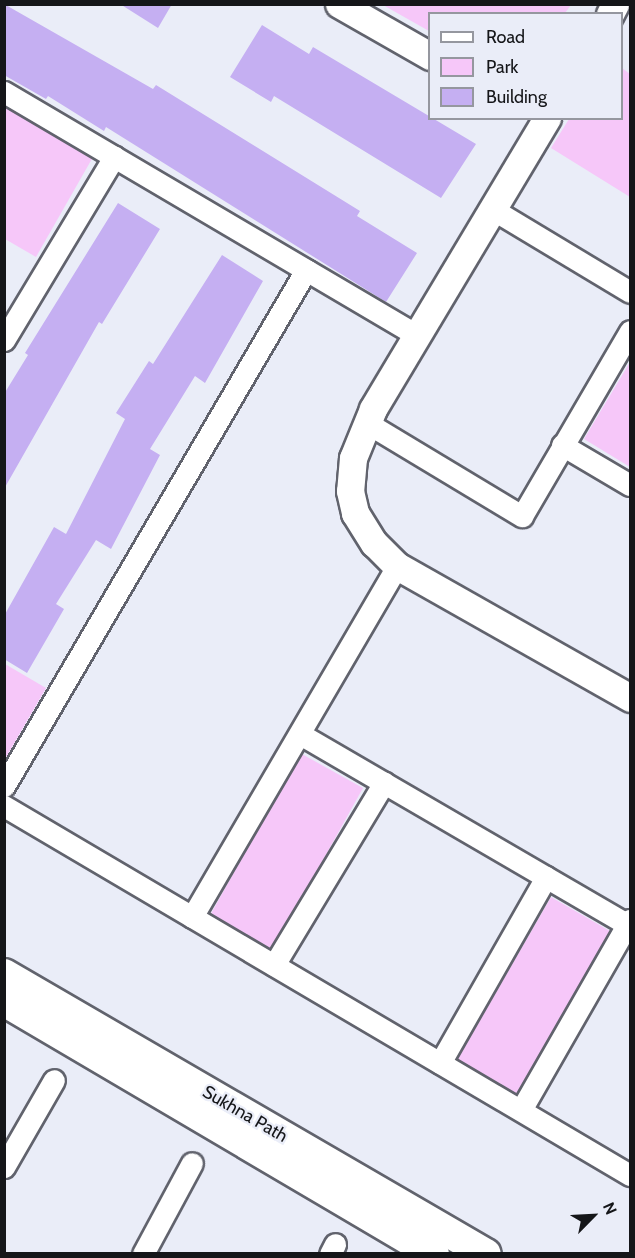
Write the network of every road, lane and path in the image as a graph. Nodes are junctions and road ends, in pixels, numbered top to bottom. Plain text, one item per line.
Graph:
1 (339, 4) edge
2 (428, 55) edge
3 (4, 92) edge
4 (543, 120) edge
5 (114, 157) junction
6 (492, 210) junction
7 (306, 270) junction
8 (630, 292) edge
9 (630, 331) edge
10 (417, 336) junction
11 (4, 340) edge
12 (367, 423) junction
13 (562, 445) junction
14 (630, 485) edge
15 (397, 566) junction
16 (630, 698) edge
17 (300, 734) junction
18 (384, 783) junction
19 (4, 786) edge
20 (4, 806) edge
21 (546, 877) junction
22 (192, 916) junction
23 (630, 923) edge
24 (274, 965) junction
25 (4, 974) edge
26 (4, 1001) edge
27 (440, 1063) junction
28 (54, 1080) dead end
29 (521, 1110) junction
30 (192, 1163) dead end
31 (4, 1167) edge
32 (630, 1175) edge
33 (143, 1254) edge
34 (434, 1254) edge
35 (486, 1254) edge

1 - 2 street
3 - 5 street
4 - 6 street
5 - 7 street
5 - 11 street
6 - 8 street
6 - 10 street
7 - 10 street
7 - 19 street
9 - 13 street
10 - 12 street
12 - 13 street
12 - 15 street
13 - 14 street
15 - 16 street
15 - 17 street
17 - 18 street
17 - 22 street
18 - 21 street
18 - 24 street
20 - 22 street
21 - 23 street
21 - 27 street
22 - 24 street
23 - 29 street
24 - 27 street
25 - 35 main road, Sukhna Path
26 - 34 main road, Sukhna Path
27 - 29 street
28 - 31 street
29 - 32 street
30 - 33 street

